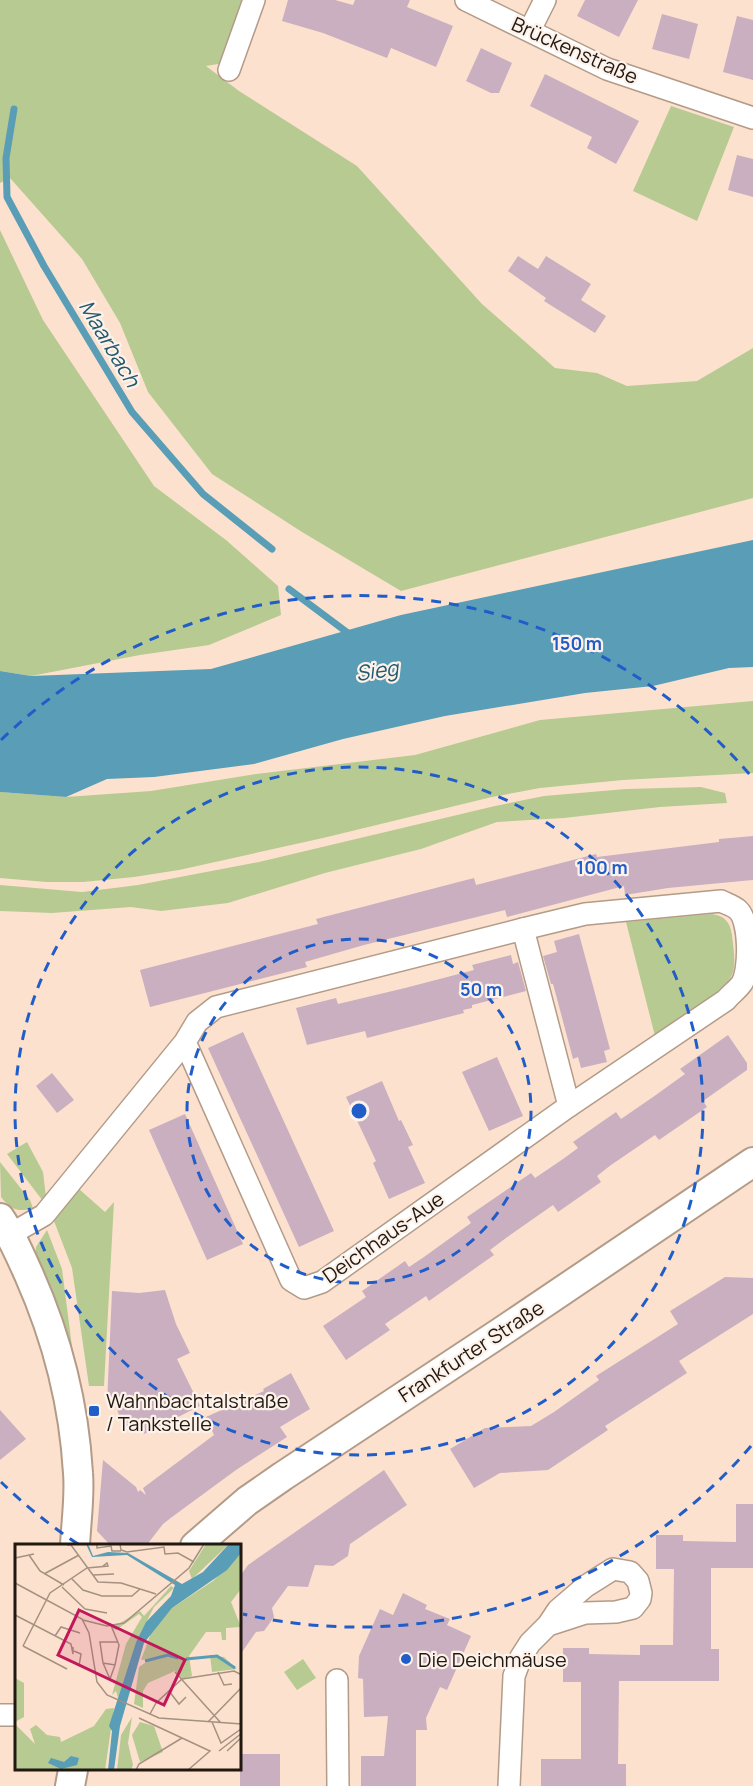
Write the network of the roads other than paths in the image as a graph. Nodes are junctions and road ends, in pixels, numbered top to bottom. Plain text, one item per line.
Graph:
1 (254, 0) edge
2 (466, 0) edge
3 (545, 0) edge
4 (530, 30) junction
5 (229, 70) dead end
6 (753, 118) edge
7 (523, 929) junction
8 (185, 1042) junction
9 (569, 1107) junction
10 (753, 1162) edge
11 (5, 1226) edge
12 (75, 1544) edge
13 (197, 1544) edge
14 (548, 1625) dead end
15 (337, 1680) dead end
16 (73, 1771) edge
17 (70, 1786) edge
18 (338, 1786) edge
19 (509, 1786) edge

1 - 5 street
2 - 4 street, Brückenstraße
3 - 4 street
4 - 6 street, Brückenstraße
7 - 8 street, Deichhaus-Aue
7 - 9 street
7 - 9 street, Deichhaus-Aue
8 - 9 street, Deichhaus-Aue
8 - 11 street, Deichhaus-Aue
10 - 13 main road, Frankfurter Straße
11 - 12 main road
14 - 19 street
15 - 18 street
16 - 17 main road

